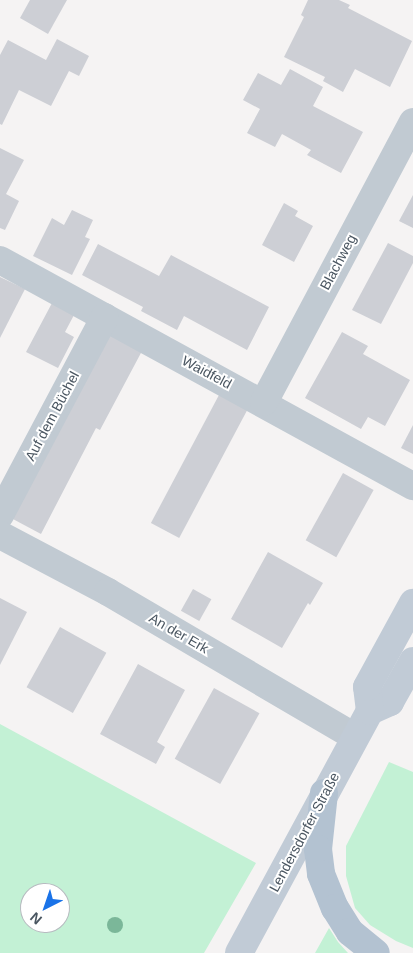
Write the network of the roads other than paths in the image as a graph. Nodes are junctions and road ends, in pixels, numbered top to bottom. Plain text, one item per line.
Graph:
1 (413, 122) edge
2 (0, 260) edge
3 (105, 317) junction
4 (264, 402) junction
5 (413, 486) edge
6 (0, 514) edge
7 (0, 535) edge
8 (413, 603) edge
9 (413, 661) edge
10 (370, 711) junction
11 (355, 737) junction
12 (324, 793) junction
13 (239, 953) edge
14 (376, 953) edge

1 - 4 street, Blachweg
2 - 3 street, Waidfeld
3 - 4 street, Waidfeld
3 - 6 street, Auf dem Büchel
4 - 5 street, Waidfeld
7 - 11 street, An der Erk
8 - 10 street
9 - 10 street
10 - 11 street, Lendersdorfer Straße
11 - 12 street, Lendersdorfer Straße
12 - 13 street, Lendersdorfer Straße
12 - 14 main road

